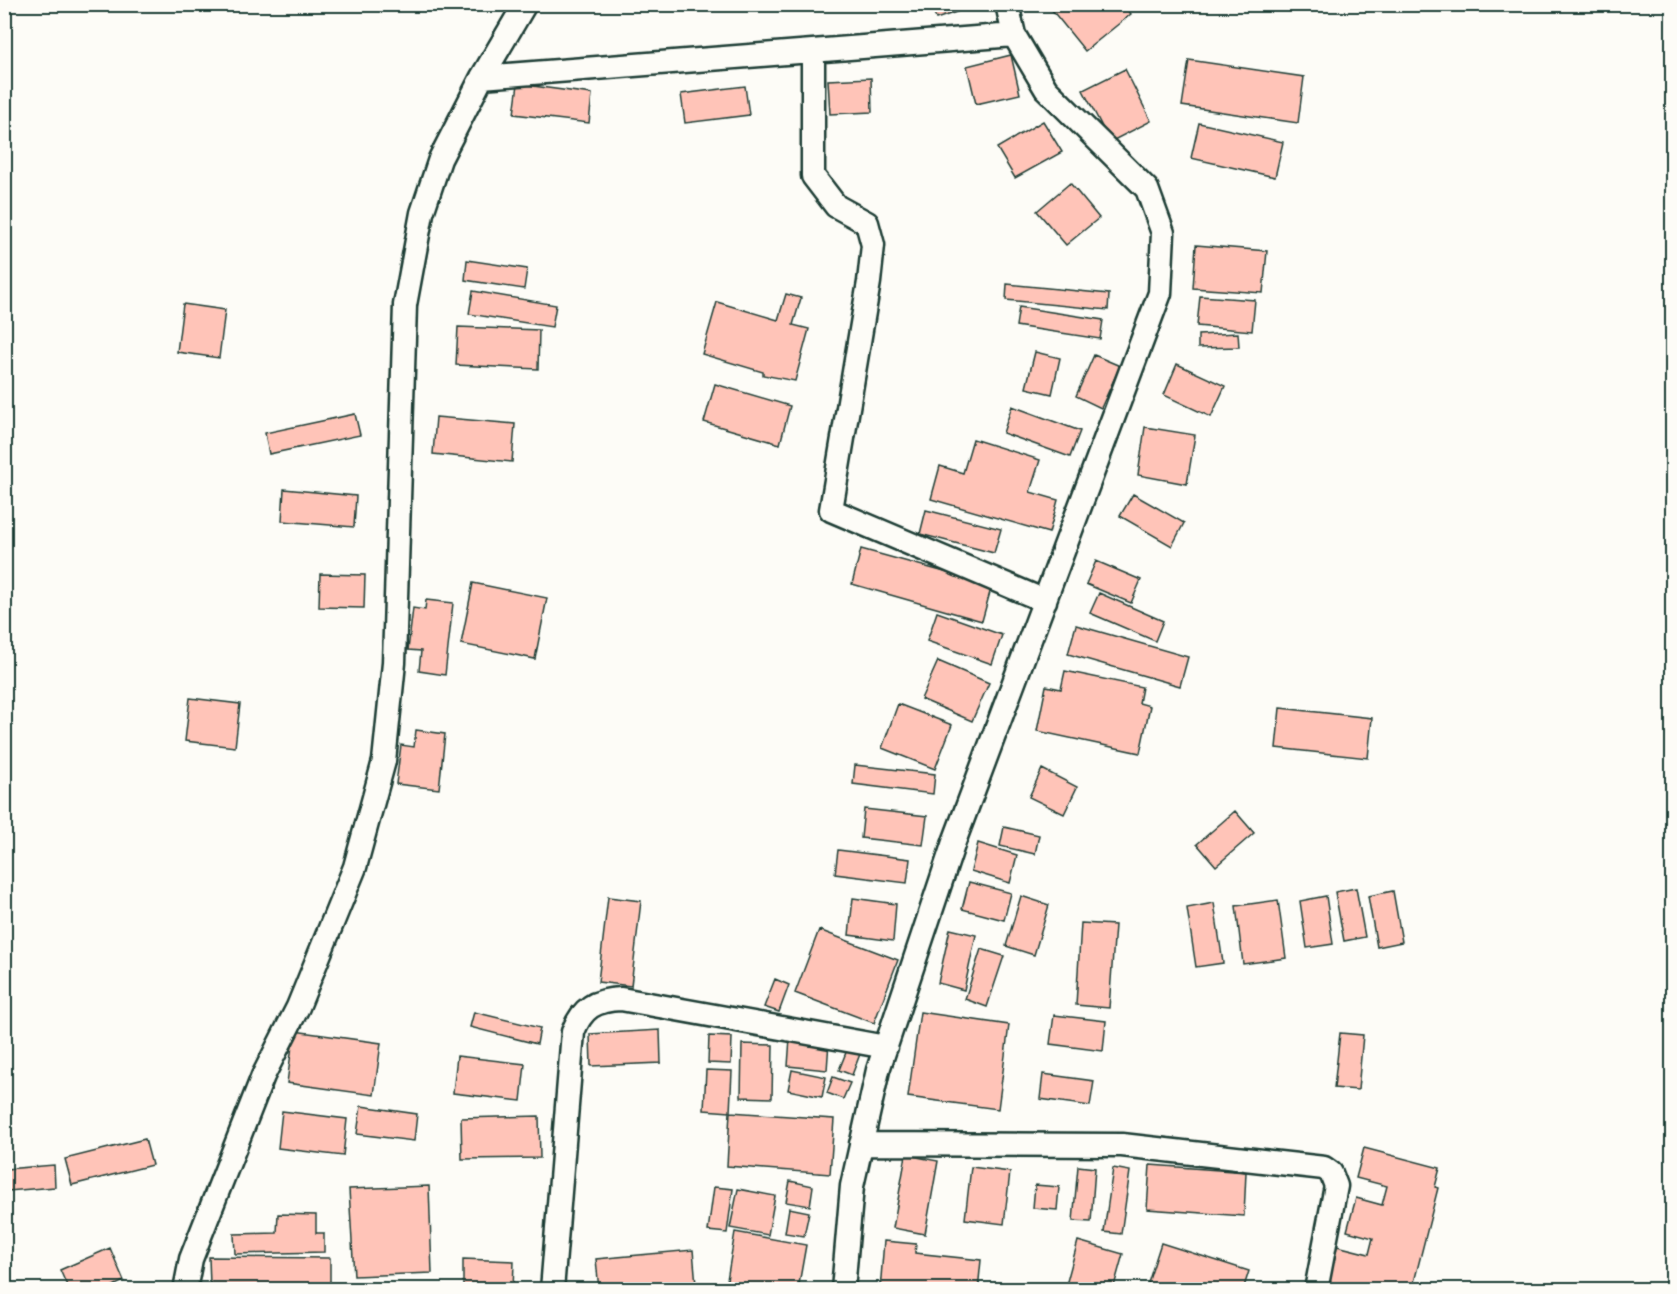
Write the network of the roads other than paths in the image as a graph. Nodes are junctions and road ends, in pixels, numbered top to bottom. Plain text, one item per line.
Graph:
1 (525, 4) edge
2 (1007, 4) edge
3 (1014, 34) junction
4 (813, 51) junction
5 (482, 77) junction
6 (1045, 601) junction
7 (886, 1047) junction
8 (861, 1144) junction
9 (185, 1290) edge
10 (552, 1290) edge
11 (843, 1290) edge
12 (1316, 1290) edge

1 - 5 street
2 - 3 street
3 - 4 street
3 - 6 street
4 - 5 street
4 - 6 street
5 - 9 street
6 - 7 street
7 - 8 street
7 - 10 street
8 - 11 street
8 - 12 street

